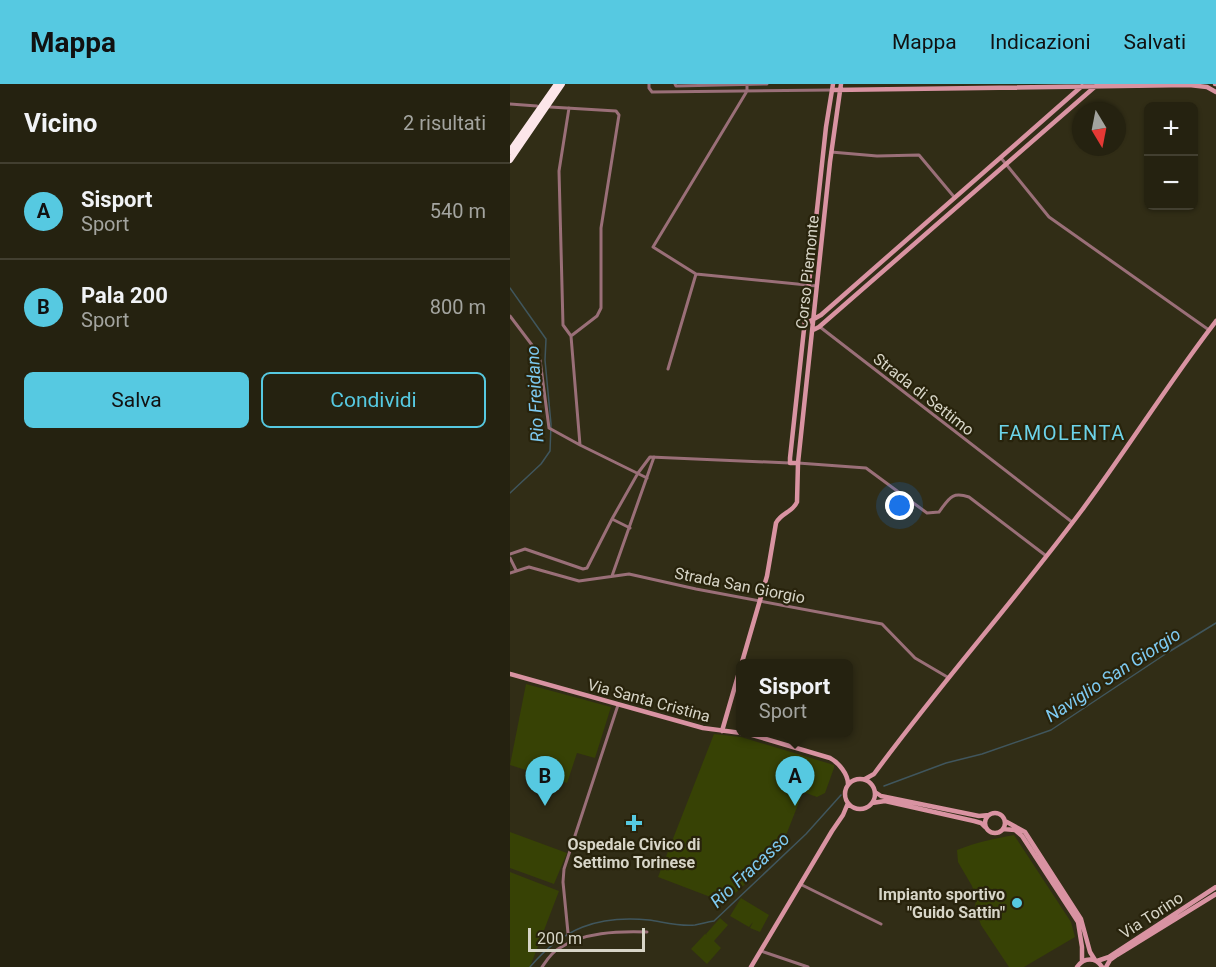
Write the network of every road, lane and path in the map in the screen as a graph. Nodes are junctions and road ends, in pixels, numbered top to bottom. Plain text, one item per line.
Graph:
1 (556, 84) edge
2 (562, 84) edge
3 (649, 84) edge
4 (747, 84) edge
5 (765, 84) edge
6 (676, 85) edge
7 (1082, 85) edge
8 (1097, 85) edge
9 (1113, 85) edge
10 (1160, 85) edge
11 (935, 86) edge
12 (1042, 86) edge
13 (1207, 86) edge
14 (832, 87) edge
15 (840, 87) edge
16 (763, 90) junction
17 (747, 91) junction
18 (676, 92) junction
19 (1216, 92) edge
20 (510, 104) edge
21 (537, 106) dead end
22 (550, 106) dead end
23 (568, 108) junction
24 (1038, 125) junction
25 (1044, 130) junction
26 (510, 151) edge
27 (831, 152) junction
28 (1001, 158) junction
29 (510, 159) edge
30 (822, 162) junction
31 (830, 162) junction
32 (1006, 164) junction
33 (819, 188) junction
34 (827, 188) junction
35 (955, 198) junction
36 (928, 221) junction
37 (932, 227) junction
38 (897, 248) junction
39 (902, 253) junction
40 (696, 274) junction
41 (809, 285) junction
42 (817, 286) junction
43 (850, 289) junction
44 (856, 294) junction
45 (510, 316) edge
46 (814, 320) junction
47 (1216, 321) edge
48 (805, 324) junction
49 (819, 327) junction
50 (813, 330) junction
51 (1209, 330) junction
52 (804, 331) junction
53 (571, 336) junction
54 (668, 369) dead end
55 (794, 420) junction
56 (802, 421) junction
57 (580, 445) junction
58 (654, 457) junction
59 (790, 463) junction
60 (798, 464) junction
61 (638, 473) junction
62 (647, 478) junction
63 (612, 519) junction
64 (1072, 522) junction
65 (630, 528) junction
66 (1045, 555) junction
67 (510, 556) edge
68 (516, 570) junction
69 (510, 573) edge
70 (612, 576) junction
71 (759, 601) junction
72 (742, 659) edge
73 (510, 675) edge
74 (949, 678) junction
75 (736, 682) edge
76 (618, 705) junction
77 (722, 731) junction
78 (736, 733) edge
79 (759, 737) edge
80 (846, 774) junction
81 (874, 774) junction
82 (857, 779) junction
83 (865, 779) junction
84 (848, 784) junction
85 (872, 785) junction
86 (875, 792) junction
87 (848, 803) junction
88 (872, 803) junction
89 (854, 808) junction
90 (843, 815) junction
91 (989, 815) junction
92 (1005, 821) junction
93 (985, 827) junction
94 (1004, 829) junction
95 (800, 884) junction
96 (1216, 887) edge
97 (1216, 894) edge
98 (881, 924) dead end
99 (647, 932) dead end
100 (569, 943) junction
101 (760, 951) junction
102 (1096, 960) junction
103 (1082, 961) junction
104 (542, 967) edge
105 (751, 967) edge
106 (808, 967) edge
107 (1077, 967) edge
108 (1104, 967) edge

1 - 26 highway
2 - 29 highway
3 - 18 street
4 - 5 street
4 - 6 street
4 - 17 street
5 - 16 street
6 - 18 street
7 - 8 street
7 - 12 street
7 - 24 street
8 - 9 street
8 - 25 street
9 - 10 street
10 - 13 street
11 - 12 street
11 - 15 street
13 - 19 street
14 - 15 street
14 - 16 street
14 - 30 street, Corso Piemonte
15 - 27 street, Corso Piemonte
16 - 17 street
17 - 18 street
17 - 40 street
20 - 21 street
22 - 23 street
23 - 53 street
23 - 53 street
24 - 25 street
24 - 28 street
25 - 32 street
27 - 31 street, Corso Piemonte
27 - 35 street
28 - 32 street
28 - 35 street
30 - 31 street
30 - 33 street, Corso Piemonte
31 - 34 street, Corso Piemonte
32 - 37 street
32 - 51 street
33 - 34 street
33 - 41 street, Corso Piemonte
34 - 42 street, Corso Piemonte
35 - 36 street
36 - 37 street
36 - 38 street
37 - 39 street
38 - 39 street
38 - 43 street
39 - 44 street
40 - 41 street
40 - 54 street
41 - 42 street
41 - 48 street, Corso Piemonte
42 - 46 street, Corso Piemonte
43 - 44 street
43 - 46 street
44 - 49 street
45 - 57 street
46 - 48 street
46 - 50 street, Corso Piemonte
47 - 51 street
48 - 52 street, Corso Piemonte
49 - 50 street
49 - 64 street, Strada di Settimo
50 - 52 street
50 - 56 street, Corso Piemonte
51 - 64 street
52 - 55 street, Corso Piemonte
53 - 57 street
55 - 56 street
55 - 59 street, Corso Piemonte
56 - 60 street, Corso Piemonte
57 - 61 street
58 - 59 street
58 - 61 street
58 - 62 street
59 - 60 street
60 - 66 street
60 - 71 street, Corso Piemonte
61 - 62 street
61 - 63 street
62 - 65 street
63 - 65 street
63 - 67 street
64 - 66 street
65 - 70 street
66 - 74 street
67 - 68 street
68 - 69 street, Strada San Giorgio
68 - 70 street, Strada San Giorgio
70 - 71 street, Strada San Giorgio
71 - 72 street, Corso Piemonte
71 - 74 street, Strada San Giorgio
73 - 76 street, Via Santa Cristina
74 - 81 street
75 - 77 street, Corso Piemonte
76 - 77 street, Via Santa Cristina
76 - 100 street
77 - 78 street, Via Santa Cristina
79 - 80 street, Via Santa Cristina
80 - 82 street, Via Santa Cristina
80 - 84 street
81 - 83 street
81 - 85 street
82 - 83 street
82 - 84 street
83 - 85 street
84 - 87 street
85 - 86 street
86 - 88 street
86 - 91 street
87 - 89 street
87 - 90 street
88 - 89 street
88 - 93 street
89 - 90 street
90 - 95 street
91 - 92 street
91 - 93 street
92 - 94 street
92 - 102 street
93 - 94 street
94 - 103 street
95 - 98 street
95 - 101 street
96 - 102 street, Via Torino
97 - 108 street, Via Torino
99 - 100 street
100 - 104 street
101 - 105 street
101 - 106 street
102 - 103 street
102 - 108 street
103 - 107 street

